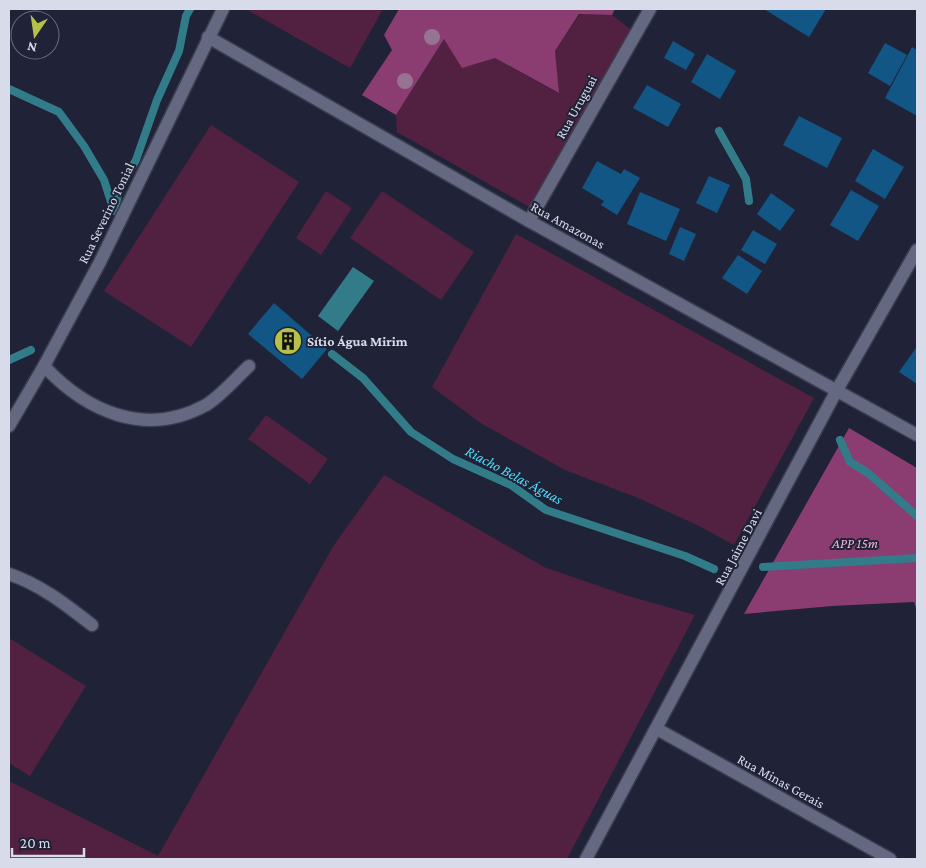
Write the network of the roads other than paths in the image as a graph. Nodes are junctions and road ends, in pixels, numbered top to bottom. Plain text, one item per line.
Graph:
1 (223, 9) edge
2 (650, 9) edge
3 (208, 37) junction
4 (529, 221) junction
5 (917, 250) edge
6 (44, 366) junction
7 (249, 366) dead end
8 (838, 390) junction
9 (9, 426) edge
10 (917, 434) edge
11 (9, 574) edge
12 (92, 625) dead end
13 (657, 729) junction
14 (586, 859) edge
15 (890, 859) edge

1 - 3 street, Rua Severino Tonial
2 - 4 street, Rua Uruguai
3 - 4 street, Rua Amazonas
3 - 6 street, Rua Severino Tonial
4 - 8 street, Rua Amazonas
5 - 8 street, Rua Jaime Davi
6 - 7 street
6 - 9 street, Rua Severino Tonial
8 - 10 street, Rua Amazonas
8 - 13 street, Rua Jaime Davi
11 - 12 street
13 - 14 street, Rua Jaime Davi
13 - 15 street, Rua Minas Gerais

